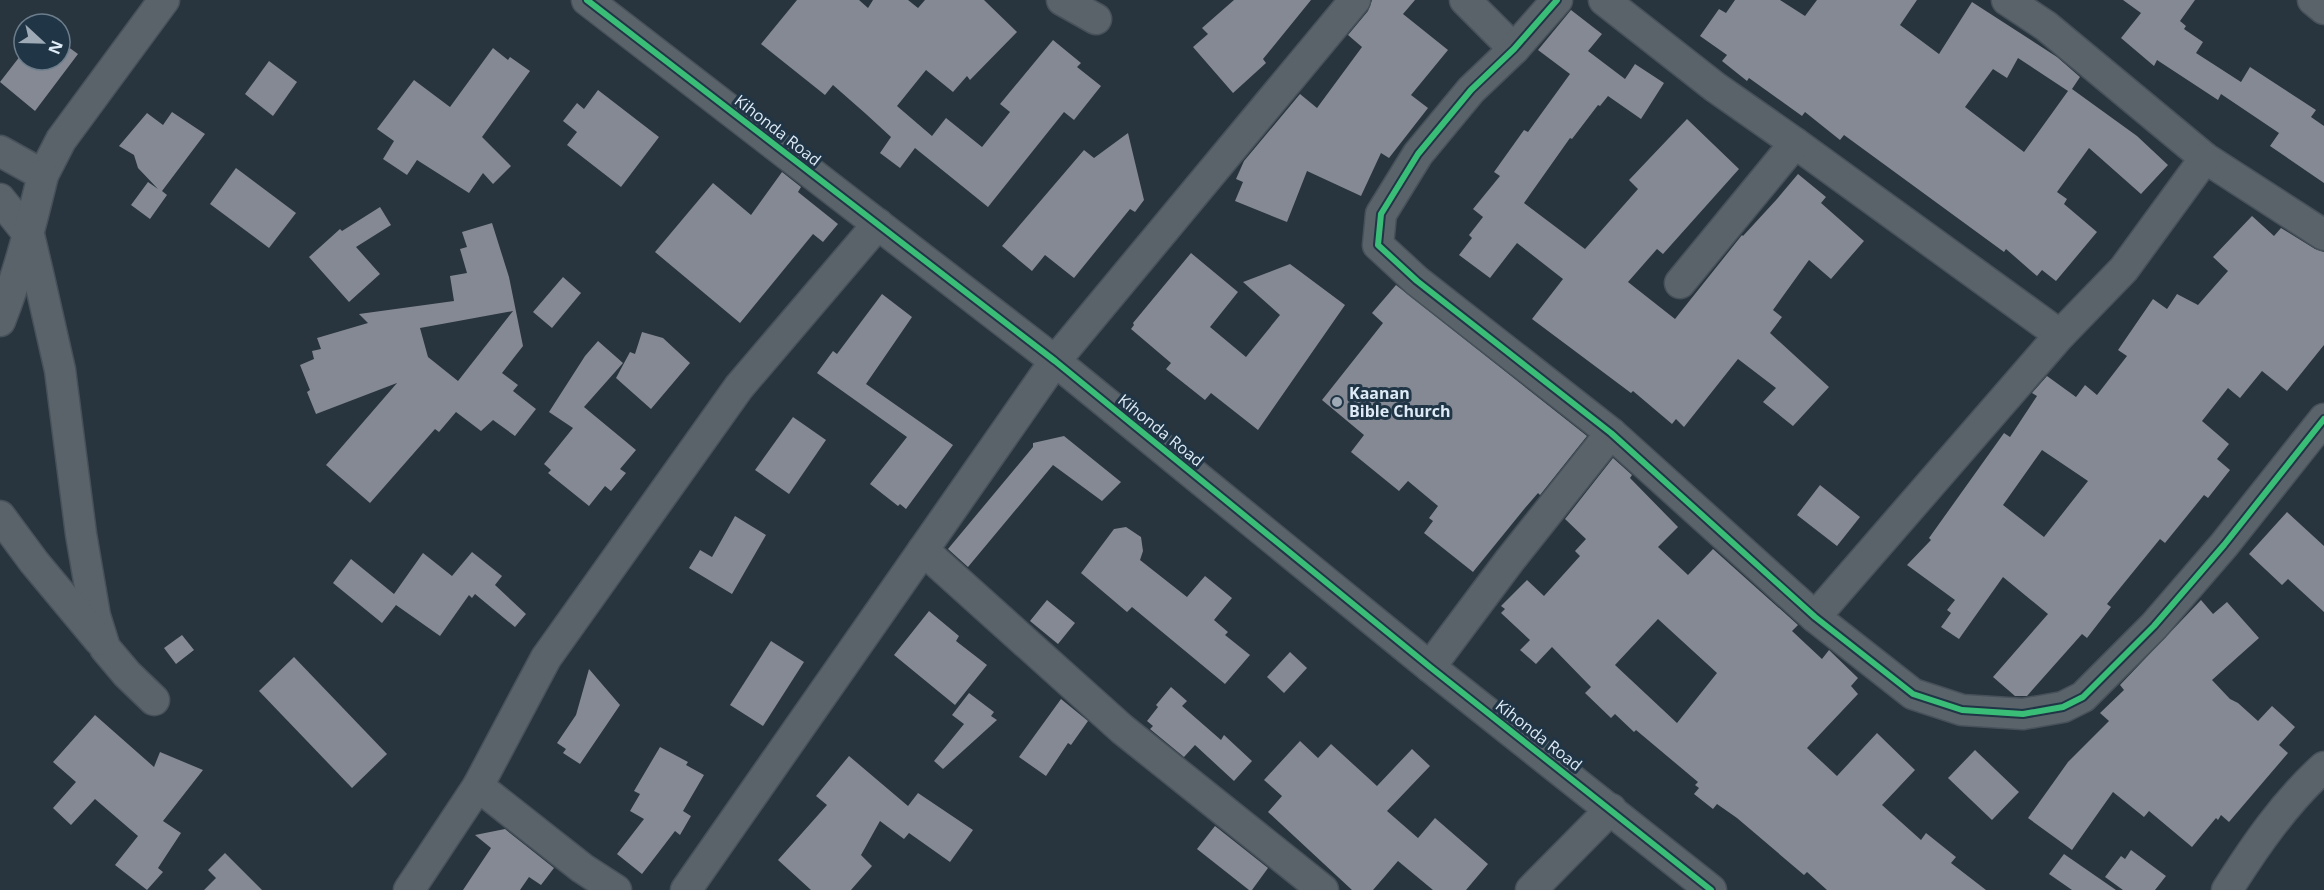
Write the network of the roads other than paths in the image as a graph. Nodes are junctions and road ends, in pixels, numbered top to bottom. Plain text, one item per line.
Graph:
1 (164, 0) edge
2 (587, 0) edge
3 (1062, 0) edge
4 (1355, 0) edge
5 (1465, 0) edge
6 (1557, 0) edge
7 (1604, 0) edge
8 (2007, 0) edge
9 (2313, 0) edge
10 (2324, 9) edge
11 (1096, 19) dead end
12 (1514, 49) junction
13 (1795, 143) junction
14 (0, 152) edge
15 (2205, 158) junction
16 (43, 175) junction
17 (0, 199) edge
18 (878, 224) junction
19 (29, 235) junction
20 (2324, 235) edge
21 (1680, 283) dead end
22 (0, 321) edge
23 (2060, 335) junction
24 (1055, 361) junction
25 (2324, 419) edge
26 (1611, 433) junction
27 (0, 516) edge
28 (923, 550) junction
29 (1815, 617) junction
30 (105, 648) junction
31 (1431, 667) junction
32 (154, 700) dead end
33 (2324, 767) edge
34 (478, 786) junction
35 (1611, 809) junction
36 (410, 890) edge
37 (616, 890) edge
38 (687, 890) edge
39 (1323, 890) edge
40 (1531, 890) edge
41 (1710, 890) edge
42 (2227, 890) edge

1 - 16 street
2 - 18 street, Kihonda Road
3 - 11 street
4 - 24 street
5 - 12 street
6 - 12 street
7 - 13 street
8 - 15 street
9 - 10 street
12 - 26 street
13 - 21 street
13 - 23 street
14 - 16 street
15 - 20 street
15 - 23 street
16 - 19 street
17 - 19 street
18 - 24 street, Kihonda Road
18 - 34 street
19 - 22 street
19 - 30 street
23 - 29 street
24 - 28 street
24 - 31 street, Kihonda Road
25 - 29 street
26 - 29 street
26 - 31 street
27 - 30 street
28 - 38 street
28 - 39 street
30 - 32 street
31 - 35 street, Kihonda Road
33 - 42 street
34 - 36 street
34 - 37 street
35 - 40 street
35 - 41 street, Kihonda Road

